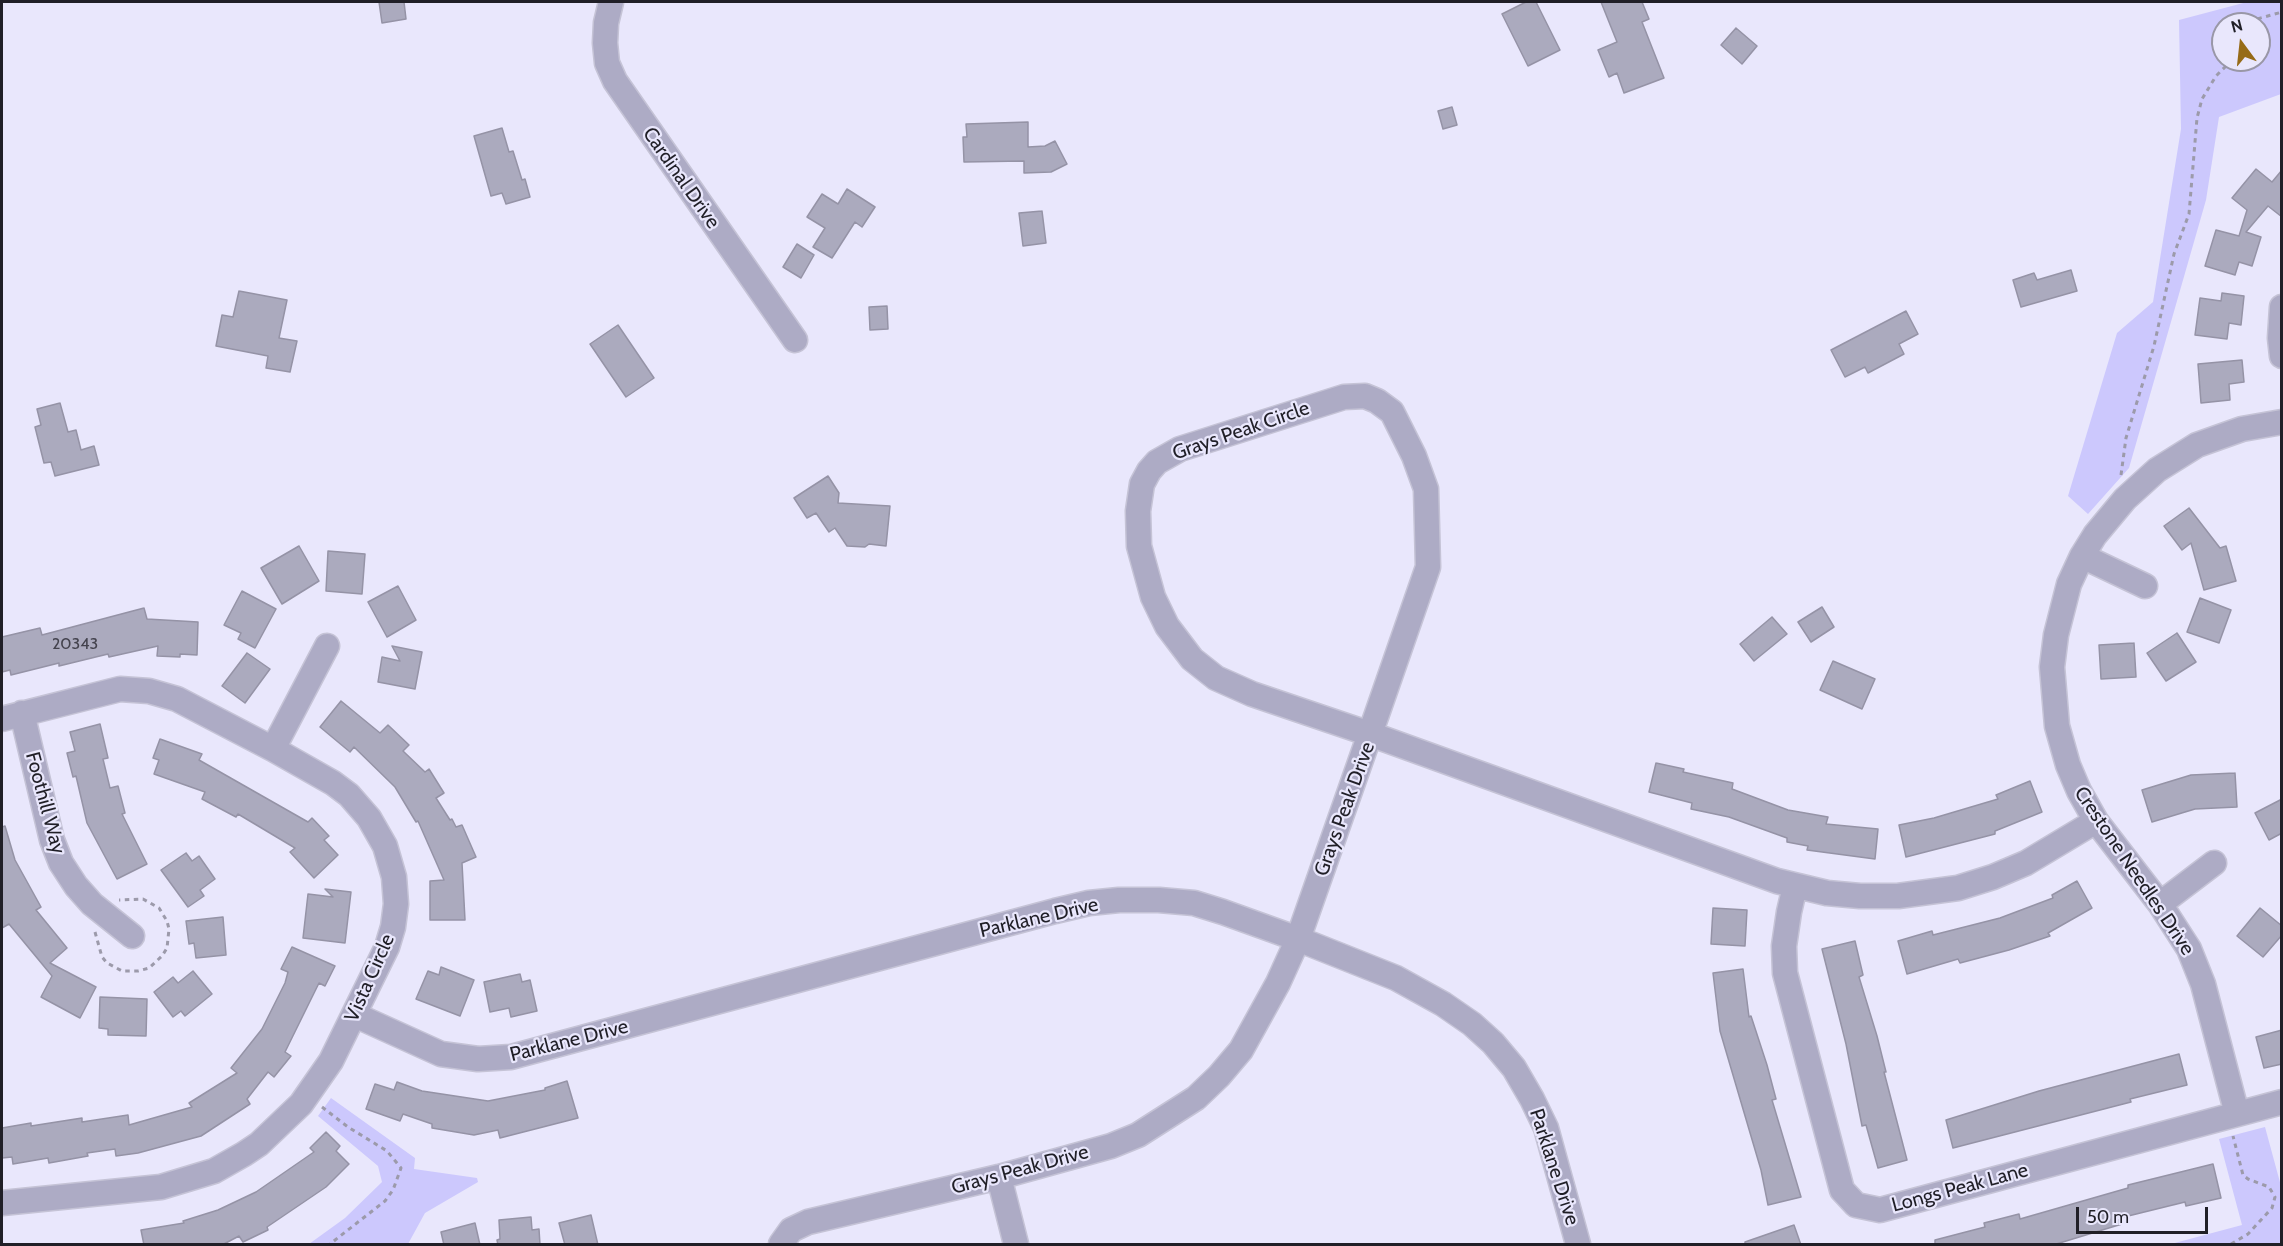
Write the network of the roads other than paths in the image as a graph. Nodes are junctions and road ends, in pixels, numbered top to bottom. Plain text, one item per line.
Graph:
1 (611, 2) edge
2 (2282, 307) edge
3 (795, 340) dead end
4 (2282, 356) edge
5 (2282, 422) edge
6 (2082, 556) junction
7 (2145, 586) dead end
8 (327, 646) dead end
9 (12, 716) edge
10 (1370, 734) junction
11 (273, 749) junction
12 (2096, 821) junction
13 (2214, 863) dead end
14 (1796, 886) junction
15 (2160, 904) junction
16 (132, 936) dead end
17 (1298, 939) junction
18 (355, 1015) junction
19 (2282, 1102) edge
20 (2235, 1123) junction
21 (999, 1177) junction
22 (2, 1203) edge
23 (781, 1245) edge
24 (1016, 1245) edge
25 (1578, 1245) edge

1 - 3 street, Cardinal Drive
2 - 4 street
5 - 6 street, Crestone Needles Drive
6 - 7 street
6 - 12 street, Crestone Needles Drive
8 - 11 street
9 - 11 street, Vista Circle
9 - 16 street, Foothill Way
10 - 10 street, Grays Peak Circle
10 - 14 street, Grays Peak Drive
10 - 17 street, Grays Peak Drive
11 - 18 street, Vista Circle
12 - 14 street, Grays Peak Drive
12 - 15 street, Crestone Needles Drive
13 - 15 street
14 - 20 street, Longs Peak Lane
15 - 20 street, Crestone Needles Drive
17 - 18 street, Parklane Drive
17 - 21 street, Grays Peak Drive
17 - 25 street, Parklane Drive
18 - 22 street, Vista Circle
19 - 20 street, Longs Peak Lane
21 - 23 street, Grays Peak Drive
21 - 24 street

